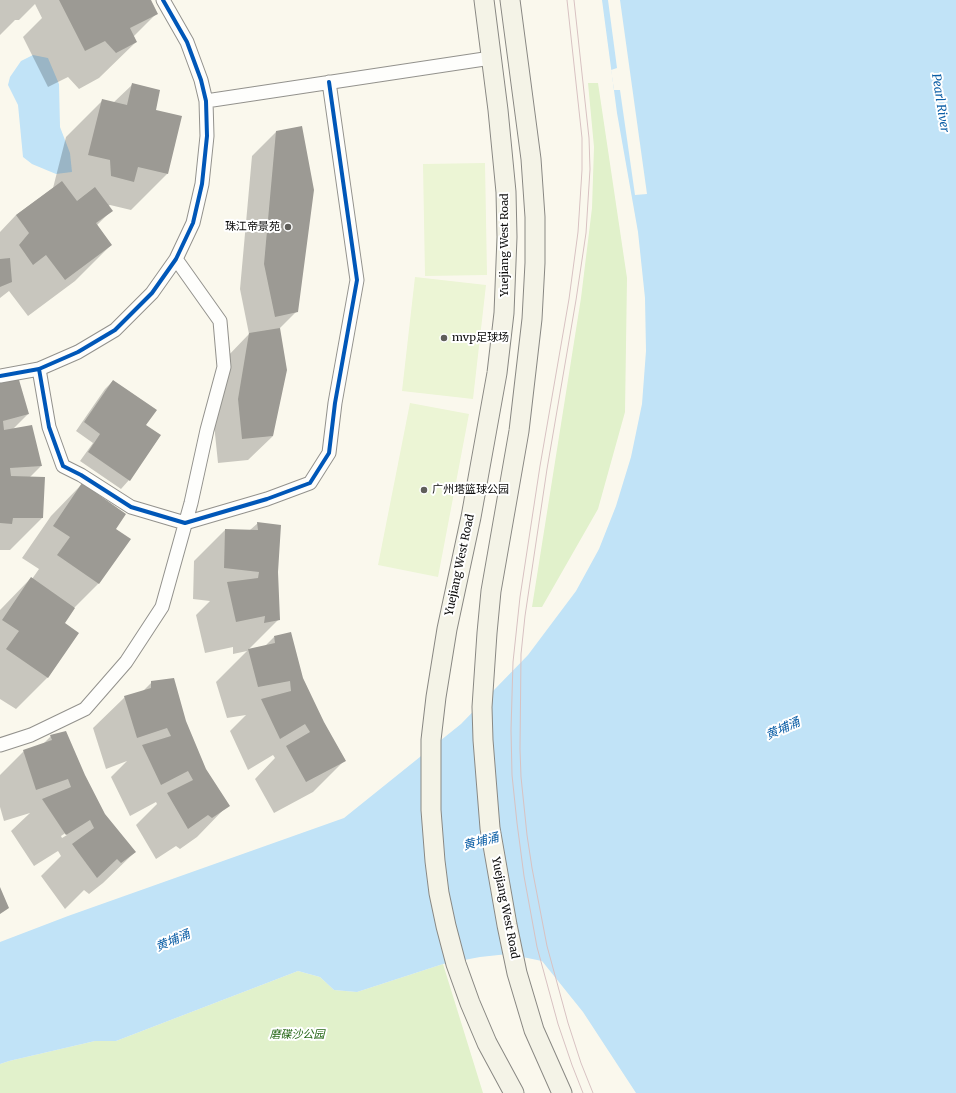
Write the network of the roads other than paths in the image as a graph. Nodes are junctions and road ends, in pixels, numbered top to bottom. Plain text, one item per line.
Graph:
1 (163, 0) edge
2 (484, 0) edge
3 (510, 0) edge
4 (491, 58) junction
5 (329, 82) junction
6 (206, 101) junction
7 (176, 259) junction
8 (39, 369) junction
9 (0, 376) edge
10 (185, 523) junction
11 (0, 744) edge
12 (514, 1093) edge
13 (562, 1093) edge

1 - 6 street
2 - 4 main road, Yuejiang West Road
3 - 13 main road, Yuejiang West Road
4 - 5 street
4 - 12 main road, Yuejiang West Road
5 - 6 street
5 - 10 street
6 - 7 street
7 - 8 street
7 - 10 street
8 - 9 street
8 - 10 street
10 - 11 street

